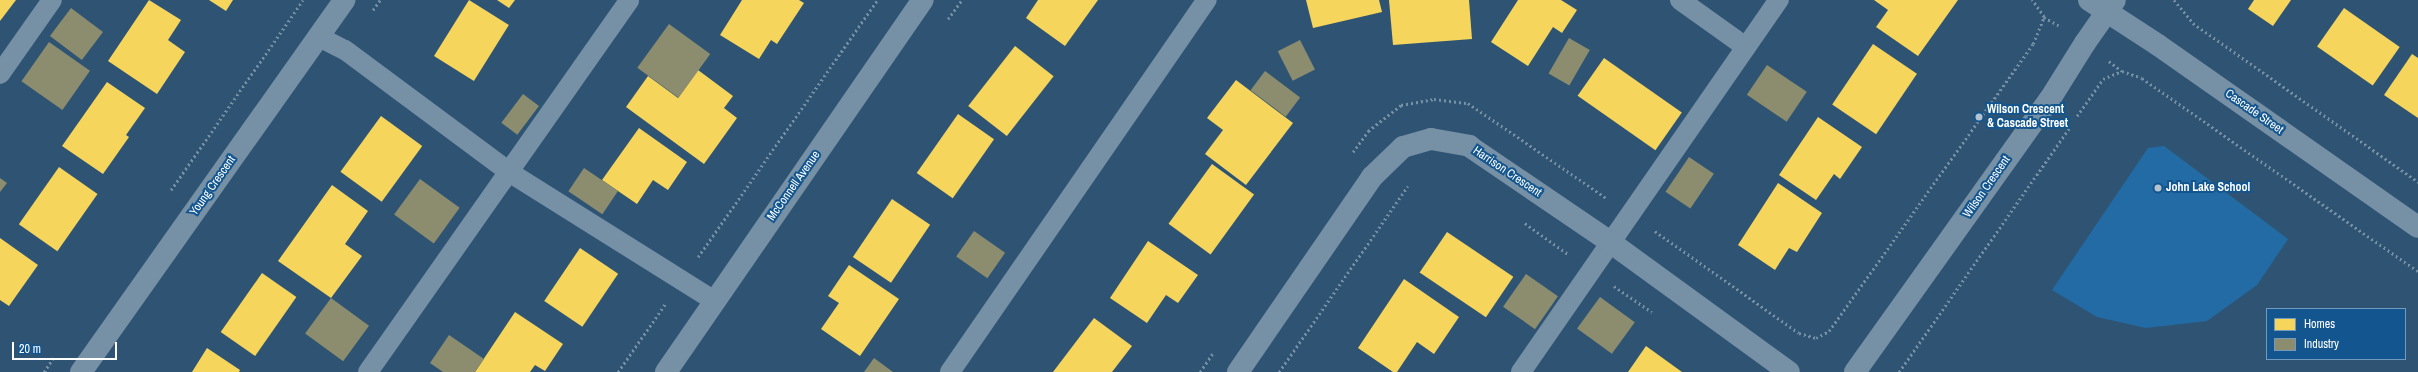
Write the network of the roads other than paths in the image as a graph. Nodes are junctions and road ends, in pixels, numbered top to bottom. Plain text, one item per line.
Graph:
1 (52, 0) edge
2 (344, 0) edge
3 (629, 0) edge
4 (923, 0) edge
5 (1207, 0) edge
6 (1680, 0) edge
7 (1778, 0) edge
8 (2089, 0) edge
9 (2111, 6) edge
10 (319, 37) junction
11 (1746, 47) junction
12 (0, 74) edge
13 (509, 172) junction
14 (2418, 227) edge
15 (1610, 242) junction
16 (715, 301) junction
17 (81, 372) edge
18 (368, 372) edge
19 (666, 372) edge
20 (950, 372) edge
21 (1238, 372) edge
22 (1521, 372) edge
23 (1789, 372) edge
24 (1855, 372) edge

1 - 12 lane
2 - 10 street, Young Crescent
3 - 13 lane
4 - 16 street, McConnell Avenue
5 - 20 lane
6 - 11 lane
7 - 11 lane
8 - 9 street, Cascade Street
9 - 14 street, Cascade Street
9 - 24 street, Wilson Crescent
10 - 13 lane
10 - 17 street, Young Crescent
11 - 15 lane
13 - 16 lane
13 - 18 lane
15 - 21 street, Harrison Crescent
15 - 22 lane
15 - 23 street, Harrison Crescent
16 - 19 street, McConnell Avenue

